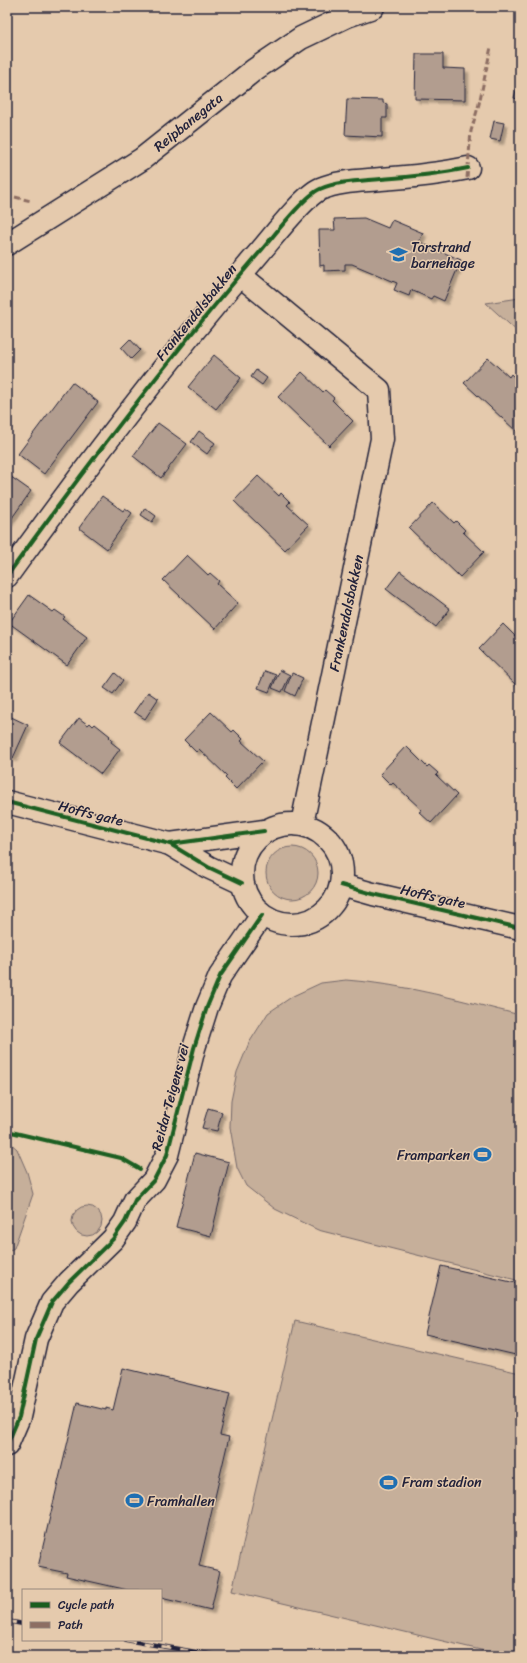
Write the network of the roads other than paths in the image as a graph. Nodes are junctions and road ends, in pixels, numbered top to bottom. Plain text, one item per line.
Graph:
1 (373, 7) edge
2 (468, 168) dead end
3 (7, 244) edge
4 (240, 275) junction
5 (7, 576) edge
6 (7, 802) edge
7 (302, 824) junction
8 (264, 831) junction
9 (170, 844) junction
10 (242, 883) junction
11 (341, 885) junction
12 (262, 915) junction
13 (520, 928) edge
14 (7, 1445) edge

1 - 3 street, Reipbanegata
2 - 4 street, Frankendalsbakken
4 - 5 street, Frankendalsbakken
4 - 7 street, Frankendalsbakken
6 - 9 street, Hoffs gate
7 - 8 street
7 - 11 street
8 - 9 street, Hoffs gate
8 - 10 street
9 - 10 street, Hoffs gate
10 - 12 street
11 - 12 street
11 - 13 street, Hoffs gate
12 - 14 street, Reidar Teigens vei

